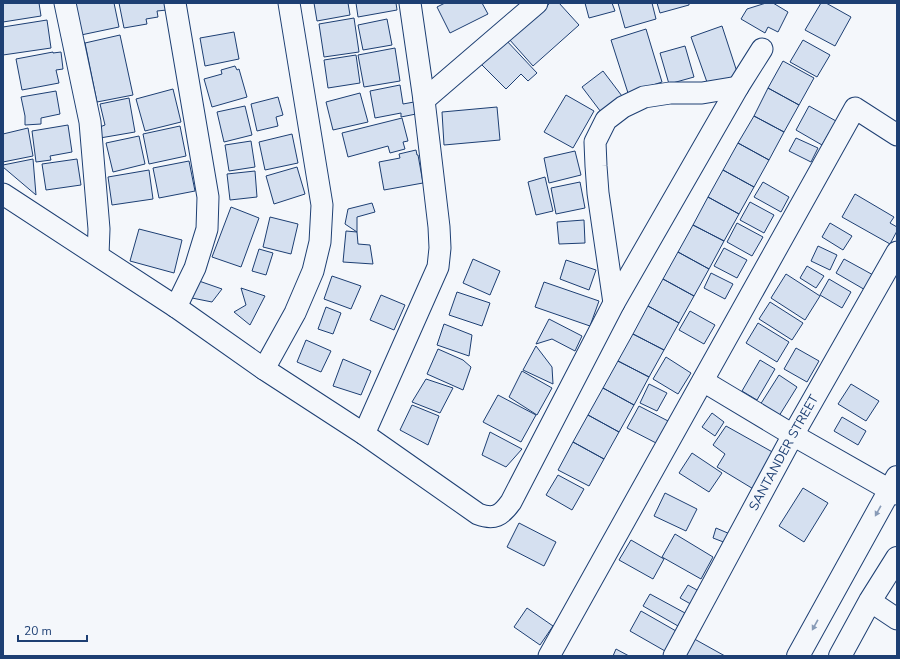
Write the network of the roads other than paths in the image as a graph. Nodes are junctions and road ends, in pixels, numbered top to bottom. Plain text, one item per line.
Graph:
1 (64, 3) edge
2 (175, 3) edge
3 (289, 3) edge
4 (410, 3) edge
5 (537, 3) edge
6 (762, 49) dead end
7 (738, 87) junction
8 (424, 100) junction
9 (897, 136) edge
10 (3, 194) edge
11 (897, 252) edge
12 (98, 255) junction
13 (614, 303) junction
14 (176, 307) junction
15 (264, 369) junction
16 (703, 381) junction
17 (364, 434) junction
18 (794, 435) junction
19 (895, 487) edge
20 (897, 558) edge
21 (870, 602) junction
22 (897, 619) edge
23 (549, 656) edge
24 (674, 656) edge
25 (798, 656) edge
26 (840, 656) edge

1 - 12 street
2 - 14 street
3 - 15 street
4 - 8 street
5 - 8 street
6 - 7 street
7 - 13 street
7 - 13 street
8 - 17 street
9 - 16 street
10 - 12 street
11 - 18 street, SANTANDER STREET
12 - 14 street
13 - 17 street
14 - 15 street
15 - 17 street
16 - 18 street
16 - 23 street
18 - 19 street
18 - 24 street, SANTANDER STREET
19 -> 25 street
20 - 21 street
21 - 22 street
21 - 26 street

